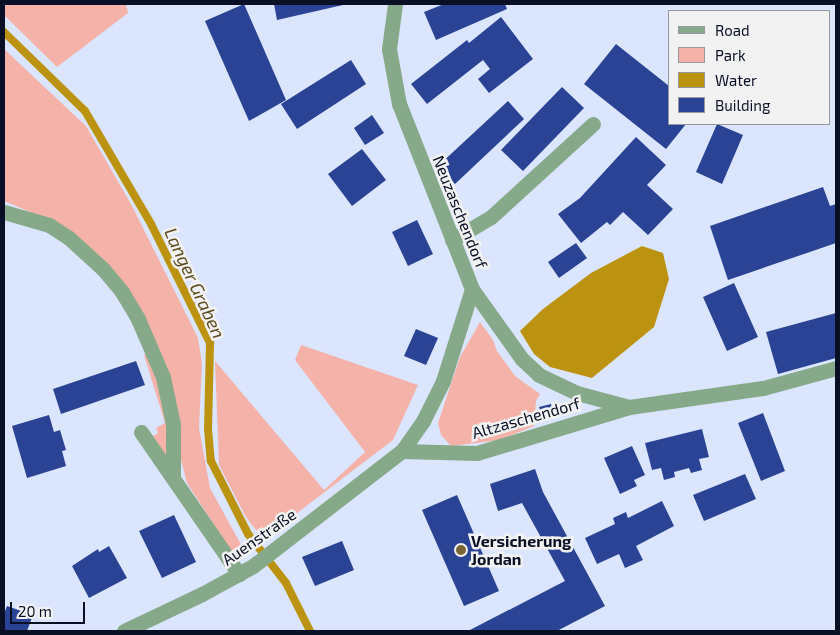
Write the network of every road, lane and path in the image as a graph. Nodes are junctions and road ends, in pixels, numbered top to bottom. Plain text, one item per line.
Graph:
1 (395, 4) edge
2 (593, 124) dead end
3 (4, 212) edge
4 (452, 240) junction
5 (472, 289) junction
6 (836, 368) edge
7 (629, 407) junction
8 (141, 432) dead end
9 (402, 451) junction
10 (174, 477) junction
11 (239, 574) junction
12 (124, 631) edge

1 - 4 street, Neuzaschendorf
2 - 4 street
3 - 10 street
4 - 5 street, Neuzaschendorf
5 - 7 street, Altzaschendorf
5 - 9 street, Neuzaschendorf
6 - 7 street, Altzaschendorf
7 - 9 street, Altzaschendorf
8 - 10 street
9 - 11 street, Auenstraße
10 - 11 street
11 - 12 street, Auenstraße

